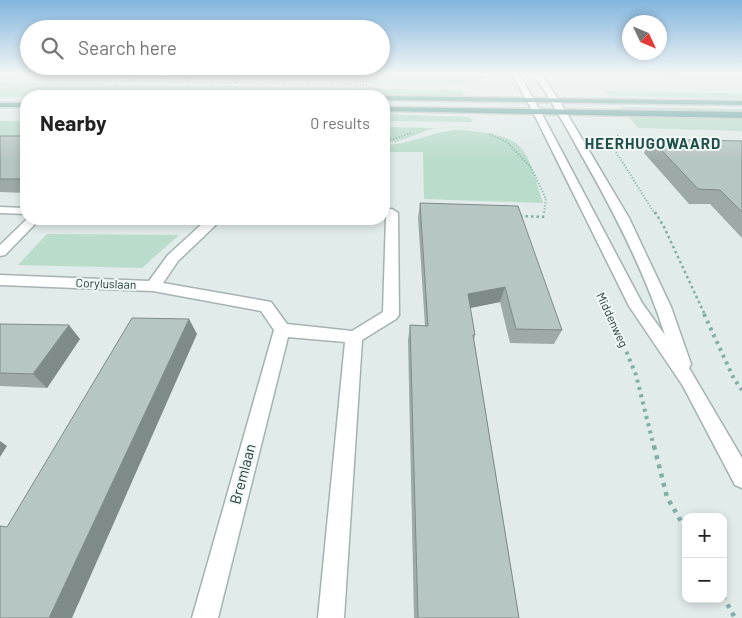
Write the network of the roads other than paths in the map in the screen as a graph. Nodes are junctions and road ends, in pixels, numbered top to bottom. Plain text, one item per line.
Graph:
1 (20, 103) edge
2 (532, 103) edge
3 (556, 103) edge
4 (0, 105) edge
5 (390, 109) edge
6 (538, 112) junction
7 (561, 112) junction
8 (742, 115) edge
9 (0, 210) edge
10 (20, 211) edge
11 (28, 225) edge
12 (209, 225) edge
13 (388, 225) edge
14 (0, 252) edge
15 (0, 280) edge
16 (153, 286) junction
17 (282, 330) junction
18 (354, 337) junction
19 (689, 381) junction
20 (742, 478) edge
21 (205, 618) edge
22 (330, 618) edge

1 - 4 main road
2 - 6 street
3 - 7 street
5 - 6 main road
6 - 7 main road
6 - 19 street
7 - 8 main road
7 - 19 street
9 - 10 street
11 - 14 street
12 - 16 street, Coryluslaan
13 - 18 street
15 - 16 street, Coryluslaan
16 - 17 street
17 - 18 street
17 - 21 street, Bremlaan
18 - 22 street
19 - 20 street

